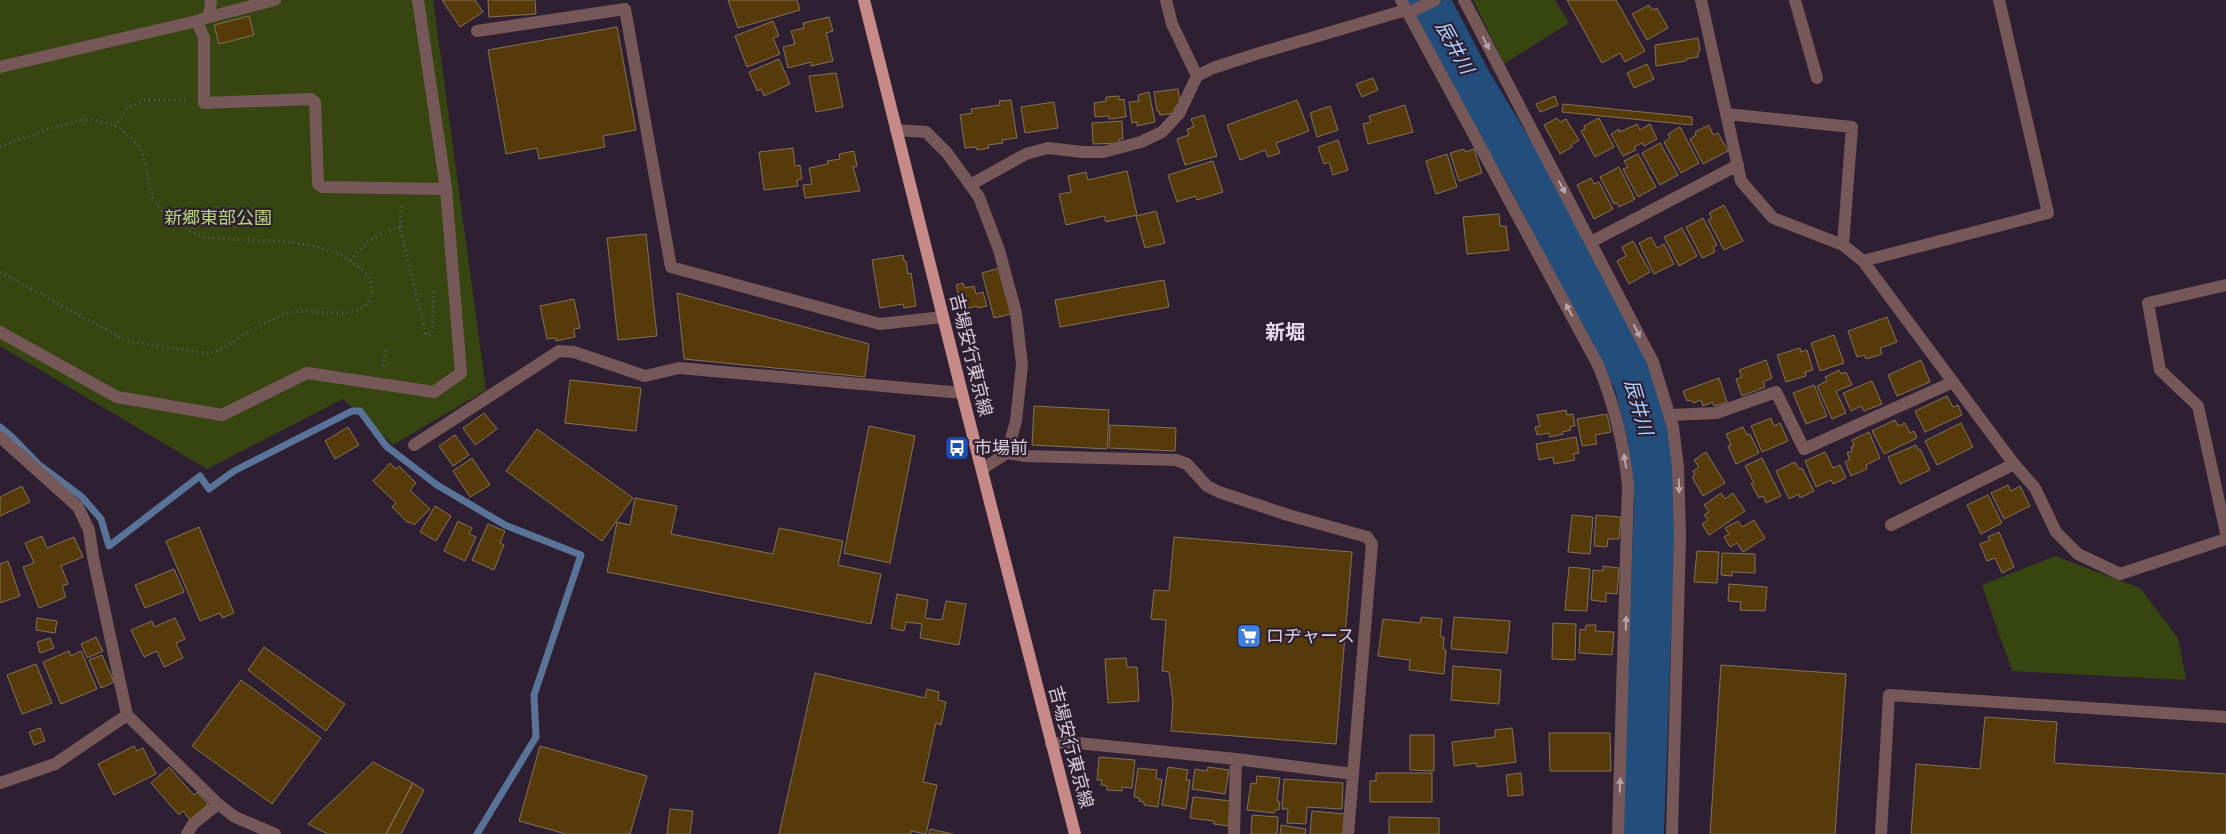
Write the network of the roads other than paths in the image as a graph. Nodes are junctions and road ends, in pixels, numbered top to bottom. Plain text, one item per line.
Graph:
1 (211, 0) edge
2 (274, 0) edge
3 (418, 0) edge
4 (864, 0) edge
5 (1166, 0) edge
6 (1435, 0) edge
7 (1464, 0) edge
8 (1701, 0) edge
9 (1795, 0) edge
10 (1999, 0) edge
11 (1406, 9) edge
12 (203, 19) junction
13 (477, 31) dead end
14 (0, 67) edge
15 (1197, 76) junction
16 (1817, 78) dead end
17 (1726, 114) junction
18 (896, 130) junction
19 (1738, 166) junction
20 (970, 185) junction
21 (446, 189) junction
22 (1591, 242) junction
23 (1843, 245) junction
24 (1863, 261) junction
25 (2226, 285) edge
26 (943, 317) junction
27 (0, 332) edge
28 (1953, 382) junction
29 (962, 392) junction
30 (1670, 415) junction
31 (0, 437) edge
32 (414, 445) dead end
33 (1006, 452) junction
34 (2014, 464) junction
35 (982, 469) junction
36 (1890, 525) dead end
37 (2226, 533) edge
38 (2226, 539) edge
39 (127, 715) junction
40 (2226, 717) edge
41 (1051, 744) junction
42 (1236, 758) junction
43 (1353, 774) junction
44 (0, 783) edge
45 (218, 804) junction
46 (187, 834) edge
47 (275, 834) edge
48 (1076, 834) edge
49 (1234, 834) edge
50 (1348, 834) edge
51 (1618, 834) edge
52 (1672, 834) edge
53 (1881, 834) edge

1 - 12 street
2 - 12 street
3 - 21 street
4 - 18 main road, 吉場安行東京線
5 - 15 street
6 - 11 street
7 -> 22 street
8 - 17 street
9 - 16 street
10 - 24 street
11 - 15 street
51 -> 11 street
12 - 14 street
12 - 21 street
13 - 26 street
15 - 20 street
17 - 19 street
17 - 23 street
18 - 20 street
18 - 26 main road, 吉場安行東京線
19 - 22 street
19 - 23 street
20 - 33 street
21 - 27 street
22 -> 30 street
23 - 24 street
24 - 28 street
25 - 37 street
26 - 29 main road, 吉場安行東京線
28 - 30 street
28 - 34 street
29 - 32 street
29 - 35 main road, 吉場安行東京線
30 -> 52 street
31 - 39 street
33 - 35 street
33 - 43 street
34 - 36 street
34 - 38 street
35 - 41 main road, 吉場安行東京線
39 - 44 street
39 - 45 street
40 - 53 street
41 - 42 street
41 - 48 main road, 吉場安行東京線
42 - 43 street
42 - 49 street
43 - 50 street
45 - 46 street
45 - 47 street

